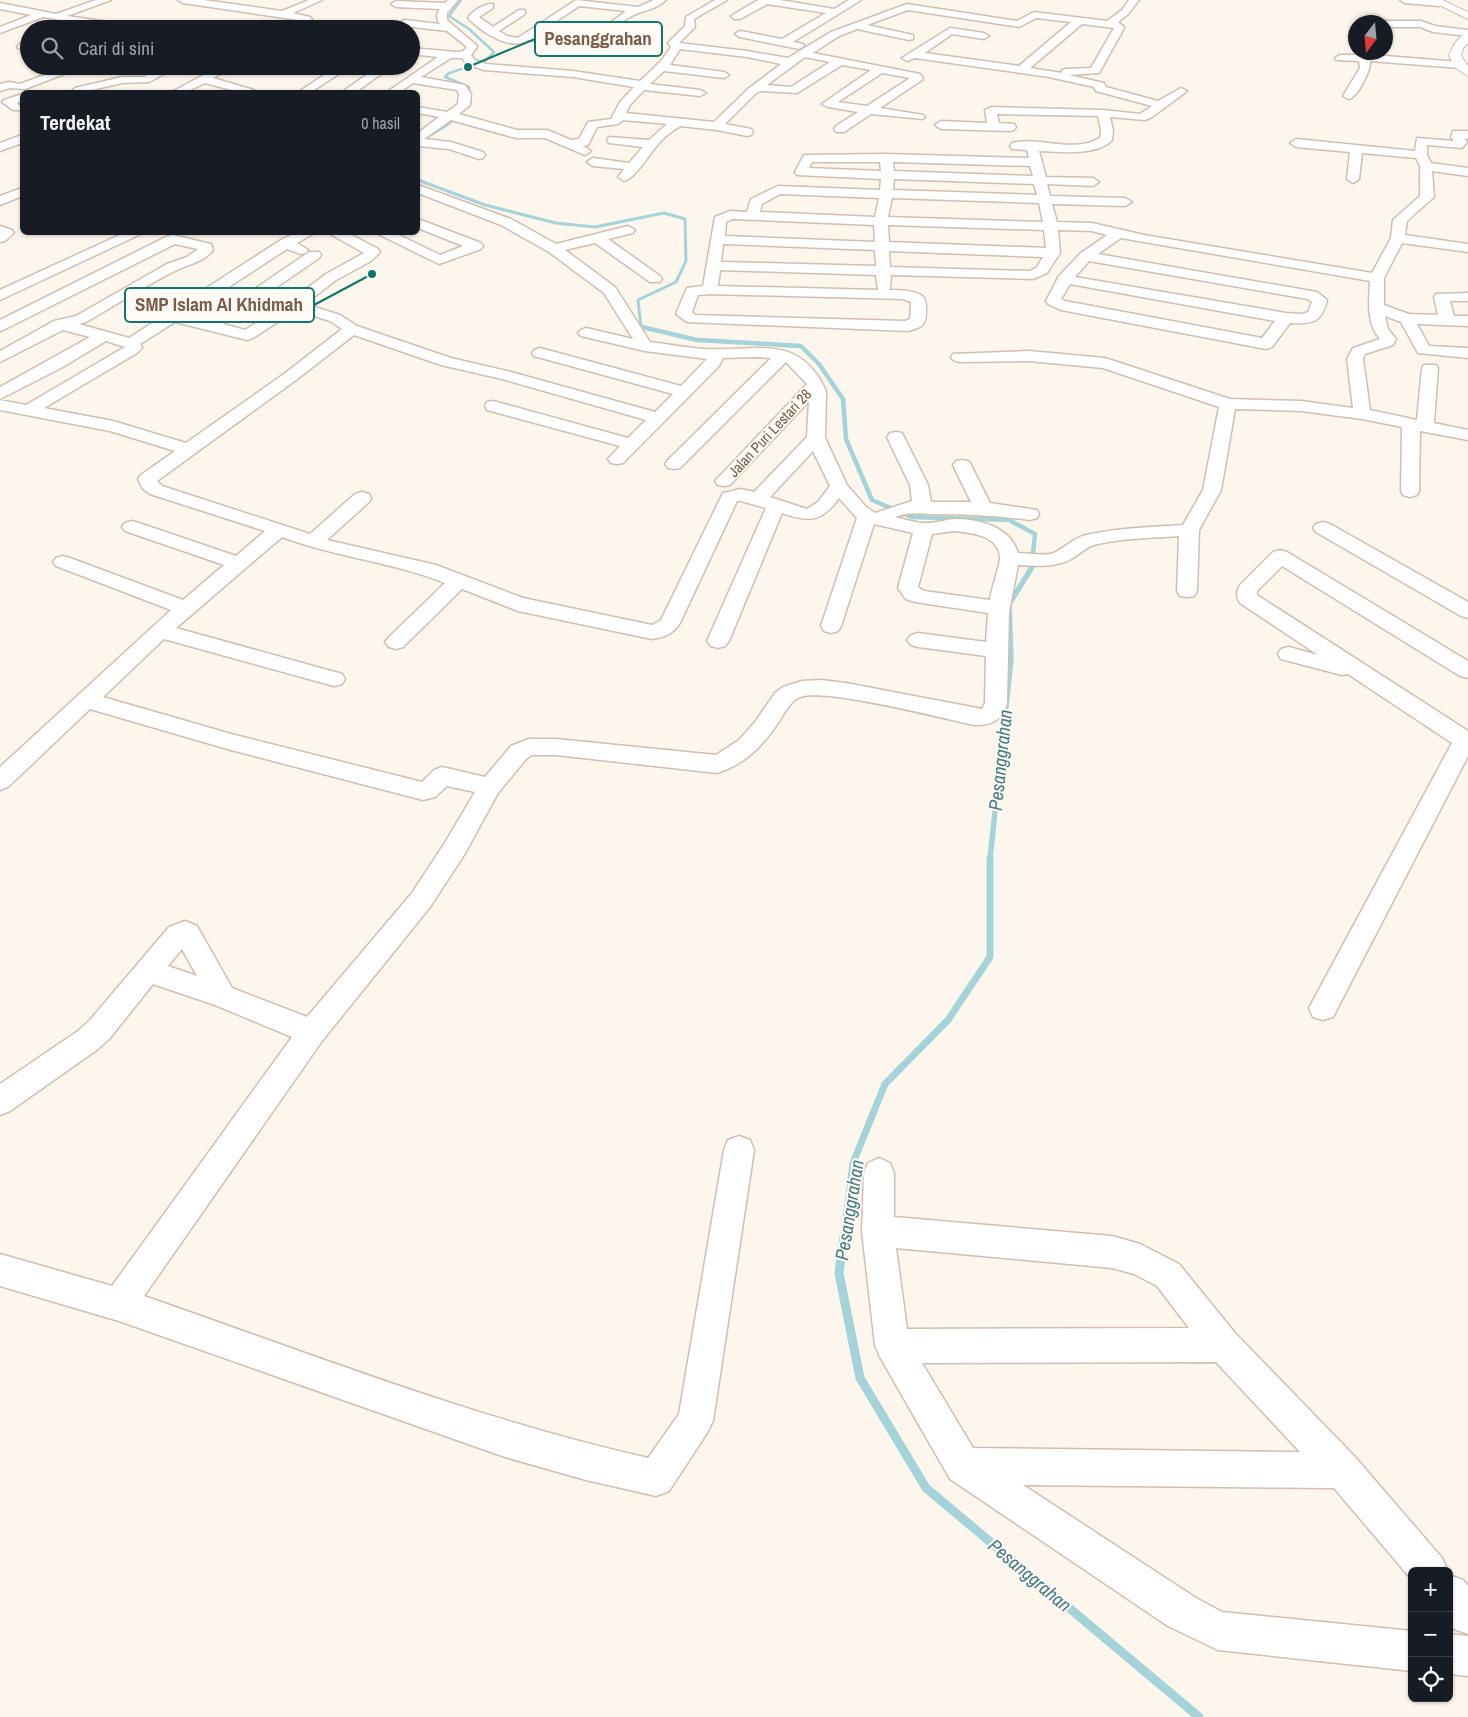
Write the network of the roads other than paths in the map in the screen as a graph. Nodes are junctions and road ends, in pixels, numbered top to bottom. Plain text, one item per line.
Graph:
1 (15, 0) edge
2 (106, 0) edge
3 (184, 0) edge
4 (317, 0) edge
5 (722, 0) edge
6 (765, 0) edge
7 (811, 0) edge
8 (861, 0) edge
9 (1405, 0) edge
10 (580, 1) edge
11 (1436, 1) edge
12 (449, 3) edge
13 (396, 4) dead end
14 (664, 4) edge
15 (0, 6) edge
16 (222, 6) junction
17 (490, 6) dead end
18 (800, 6) junction
19 (1129, 7) edge
20 (643, 10) junction
21 (1455, 10) junction
22 (1468, 10) edge
23 (837, 11) junction
24 (522, 12) dead end
25 (854, 12) dead end
26 (43, 14) junction
27 (204, 14) dead end
28 (283, 14) junction
29 (562, 14) junction
30 (784, 15) dead end
31 (581, 16) dead end
32 (1468, 16) edge
33 (55, 17) junction
34 (29, 20) edge
35 (78, 20) edge
36 (305, 20) edge
37 (753, 20) dead end
38 (1080, 20) junction
39 (1112, 23) junction
40 (20, 24) edge
41 (1393, 24) edge
42 (420, 25) edge
43 (545, 25) junction
44 (856, 26) junction
45 (563, 27) dead end
46 (787, 27) dead end
47 (450, 28) junction
48 (589, 30) dead end
49 (804, 30) junction
50 (493, 31) junction
51 (0, 32) edge
52 (606, 32) junction
53 (740, 34) dead end
54 (1468, 34) edge
55 (527, 37) junction
56 (909, 37) dead end
57 (992, 37) dead end
58 (20, 39) edge
59 (450, 40) dead end
60 (10, 42) dead end
61 (20, 42) edge
62 (470, 42) junction
63 (825, 42) junction
64 (783, 43) junction
65 (844, 45) dead end
66 (677, 46) junction
67 (1405, 47) dead end
68 (808, 51) junction
69 (420, 52) edge
70 (450, 54) junction
71 (747, 54) junction
72 (907, 56) junction
73 (1340, 58) dead end
74 (1348, 58) edge
75 (1364, 60) edge
76 (1386, 60) edge
77 (472, 61) junction
78 (790, 62) junction
79 (840, 62) junction
80 (1407, 62) junction
81 (734, 63) dead end
82 (662, 67) junction
83 (1004, 68) junction
84 (1464, 69) edge
85 (885, 70) junction
86 (1021, 70) junction
87 (420, 74) edge
88 (1049, 74) junction
89 (55, 75) edge
90 (96, 75) edge
91 (108, 75) edge
92 (155, 75) edge
93 (212, 75) edge
94 (332, 75) edge
95 (374, 75) edge
96 (418, 75) edge
97 (724, 75) dead end
98 (988, 76) dead end
99 (204, 79) junction
100 (412, 79) junction
101 (447, 84) junction
102 (641, 86) junction
103 (757, 87) junction
104 (0, 88) edge
105 (110, 88) edge
106 (43, 90) edge
107 (79, 90) dead end
108 (140, 90) edge
109 (182, 90) edge
110 (243, 90) edge
111 (308, 90) edge
112 (352, 90) edge
113 (396, 90) edge
114 (1180, 91) dead end
115 (700, 93) dead end
116 (1348, 96) dead end
117 (1012, 97) dead end
118 (20, 98) edge
119 (423, 103) edge
120 (1160, 105) junction
121 (17, 108) dead end
122 (868, 110) junction
123 (991, 110) junction
124 (1103, 113) junction
125 (453, 116) junction
126 (620, 116) junction
127 (919, 117) dead end
128 (677, 122) junction
129 (940, 125) dead end
130 (717, 126) junction
131 (994, 127) junction
132 (1022, 128) dead end
133 (840, 129) dead end
134 (747, 132) dead end
135 (1468, 135) edge
136 (420, 137) edge
137 (20, 140) edge
138 (613, 140) dead end
139 (420, 142) edge
140 (899, 143) dead end
141 (1296, 143) dead end
142 (570, 144) junction
143 (652, 144) junction
144 (811, 144) dead end
145 (1004, 146) dead end
146 (1032, 146) junction
147 (0, 147) edge
148 (1356, 149) junction
149 (585, 151) dead end
150 (479, 155) dead end
151 (808, 158) junction
152 (886, 158) junction
153 (901, 158) junction
154 (1423, 160) junction
155 (593, 162) dead end
156 (1036, 162) junction
157 (634, 167) junction
158 (802, 172) junction
159 (1468, 172) edge
160 (888, 175) junction
161 (624, 177) dead end
162 (1040, 179) junction
163 (1354, 179) dead end
164 (1094, 182) dead end
165 (420, 190) edge
166 (778, 190) junction
167 (20, 193) edge
168 (886, 194) junction
169 (1044, 199) junction
170 (1125, 202) dead end
171 (0, 203) edge
172 (14, 209) dead end
173 (752, 216) junction
174 (881, 221) junction
175 (420, 224) edge
176 (1051, 226) junction
177 (0, 230) edge
178 (628, 230) dead end
179 (1115, 232) junction
180 (131, 235) edge
181 (303, 235) edge
182 (340, 235) edge
183 (387, 235) edge
184 (0, 238) edge
185 (597, 238) junction
186 (1398, 238) junction
187 (717, 240) junction
188 (286, 243) junction
189 (476, 246) junction
190 (883, 247) junction
191 (1468, 248) edge
192 (554, 249) junction
193 (493, 253) dead end
194 (1053, 253) junction
195 (314, 256) junction
196 (1086, 256) junction
197 (714, 266) junction
198 (348, 267) junction
199 (884, 272) junction
200 (1376, 278) junction
201 (656, 279) dead end
202 (1064, 279) junction
203 (710, 290) junction
204 (884, 295) junction
205 (0, 296) edge
206 (1468, 297) edge
207 (0, 305) edge
208 (294, 305) junction
209 (1376, 307) junction
210 (24, 314) junction
211 (173, 317) junction
212 (1286, 318) junction
213 (1407, 318) junction
214 (1447, 320) junction
215 (1468, 321) edge
216 (60, 325) junction
217 (0, 326) edge
218 (211, 326) junction
219 (882, 326) junction
220 (352, 329) junction
221 (586, 333) dead end
222 (103, 336) junction
223 (131, 343) junction
224 (645, 346) junction
225 (540, 353) dead end
226 (717, 353) junction
227 (1468, 353) edge
228 (783, 355) junction
229 (0, 357) edge
230 (959, 357) dead end
231 (1430, 368) dead end
232 (816, 384) junction
233 (685, 392) junction
234 (0, 394) edge
235 (1228, 404) junction
236 (0, 405) edge
237 (493, 406) dead end
238 (27, 411) junction
239 (1362, 414) junction
240 (658, 418) junction
241 (1418, 425) junction
242 (1468, 435) edge
243 (896, 437) dead end
244 (816, 438) junction
245 (631, 444) junction
246 (187, 449) junction
247 (617, 458) dead end
248 (674, 464) dead end
249 (962, 465) dead end
250 (724, 481) dead end
251 (838, 486) junction
252 (1410, 491) dead end
253 (362, 498) dead end
254 (767, 502) junction
255 (922, 505) junction
256 (983, 508) junction
257 (1030, 514) dead end
258 (879, 516) junction
259 (132, 527) dead end
260 (1323, 528) dead end
261 (280, 529) junction
262 (924, 529) junction
263 (1190, 530) junction
264 (313, 542) junction
265 (1017, 560) junction
266 (63, 562) dead end
267 (237, 563) junction
268 (460, 580) junction
269 (1186, 592) dead end
270 (998, 608) junction
271 (186, 610) junction
272 (1468, 611) edge
273 (831, 626) dead end
274 (160, 631) junction
275 (918, 640) dead end
276 (718, 641) dead end
277 (396, 642) dead end
278 (997, 650) junction
279 (1289, 654) dead end
280 (1468, 671) edge
281 (1366, 675) junction
282 (334, 678) dead end
283 (86, 700) junction
284 (1466, 741) edge
285 (0, 781) edge
286 (490, 787) junction
287 (148, 971) junction
288 (222, 996) junction
289 (1323, 1008) dead end
290 (312, 1032) junction
291 (0, 1101) edge
292 (739, 1150) dead end
293 (879, 1173) dead end
294 (878, 1231) junction
295 (0, 1270) edge
296 (119, 1304) junction
297 (892, 1345) junction
298 (1223, 1345) junction
299 (963, 1466) junction
300 (1342, 1470) junction
301 (1427, 1567) edge
302 (1453, 1599) edge
303 (1468, 1616) edge
304 (1408, 1651) edge
305 (1453, 1654) edge
306 (1468, 1656) edge

1 - 15 street
2 - 33 street
3 - 16 street
4 - 28 street
5 - 66 street
6 - 18 street
6 - 37 street
7 - 18 street
8 - 23 street
9 - 11 street
10 - 20 street
10 - 29 street
11 - 21 street
12 - 13 street
12 - 47 street
14 - 20 street
15 - 26 street
16 - 27 street
16 - 28 street
17 - 50 street
18 - 23 street
18 - 30 street
19 - 39 street
20 - 52 street
21 - 22 street
21 - 32 street
23 - 25 street
23 - 49 street
24 - 50 street
26 - 33 street
26 - 34 street
28 - 36 street
29 - 31 street
29 - 43 street
33 - 35 street
38 - 39 street
38 - 44 street
38 - 86 street
39 - 88 street
40 - 51 street
41 - 54 street
42 - 47 street
43 - 45 street
43 - 55 street
44 - 56 street
44 - 63 street
46 - 49 street
47 - 62 street
48 - 52 street
49 - 64 street
50 - 55 street
51 - 58 street
52 - 55 street
53 - 64 street
54 - 84 street
57 - 72 street
59 - 62 street
60 - 61 street
62 - 77 street
63 - 65 street
63 - 68 street
64 - 68 street
66 - 71 street
66 - 82 street
67 - 80 street
68 - 78 street
68 - 79 street
69 - 70 street
70 - 77 street
70 - 87 street
71 - 78 street
71 - 81 street
72 - 83 street
72 - 85 street
73 - 74 street
75 - 116 street
76 - 80 street
77 - 102 street
78 - 103 street
79 - 85 street
79 - 103 street
80 - 84 street
82 - 97 street
82 - 102 street
83 - 86 street
83 - 98 street
85 - 122 street
85 - 122 street
86 - 88 street
88 - 120 street
89 - 104 street
90 - 106 street
91 - 105 street
92 - 105 street
93 - 99 street
94 - 111 street
95 - 112 street
96 - 100 street
99 - 109 street
99 - 110 street
100 - 101 street
100 - 113 street
101 - 119 street
101 - 125 street
102 - 115 street
102 - 126 street
103 - 130 street
105 - 107 street
105 - 108 street
114 - 120 street
117 - 123 street
118 - 121 street
119 - 125 street
120 - 124 street
122 - 127 street
122 - 133 street
123 - 124 street
123 - 131 street
124 - 146 street
125 - 136 street
125 - 142 street
126 - 128 street
126 - 142 street
128 - 130 street
128 - 143 street
129 - 131 street
130 - 134 street
131 - 132 street
135 - 154 street
137 - 147 street
138 - 143 street
139 - 150 street
140 - 153 street
141 - 148 street
142 - 149 street
143 - 157 street
144 - 151 street
145 - 146 street
146 - 156 street
148 - 154 street
148 - 163 street
151 - 152 street
151 - 158 street
152 - 153 street
152 - 160 street
153 - 156 street
154 - 159 street
154 - 186 street
155 - 157 street
156 - 162 street
157 - 161 street
158 - 160 street
158 - 166 street
160 - 162 street
160 - 168 street
162 - 164 street
162 - 169 street
165 - 192 street
166 - 168 street
166 - 173 street
167 - 171 street
168 - 169 street
168 - 174 street
169 - 170 street
169 - 176 street
171 - 172 street
173 - 174 street
173 - 187 street
174 - 176 street
174 - 190 street
175 - 189 street
176 - 179 street
176 - 194 street
177 - 184 street
178 - 185 street
179 - 196 street
179 - 200 street
180 - 205 street
181 - 188 street
182 - 198 street
183 - 189 street
185 - 192 street
185 - 201 street
186 - 191 street
186 - 200 street
187 - 190 street
187 - 197 street
188 - 195 street
188 - 211 street
189 - 193 street
190 - 194 street
190 - 199 street
192 - 224 street
194 - 199 street
195 - 198 street
195 - 218 street
196 - 202 street
196 - 212 street
197 - 199 street
197 - 203 street
198 - 208 street
199 - 204 street
200 - 209 street
202 - 212 street
202 - 212 street
203 - 204 street
203 - 219 street
204 - 219 street
204 - 219 street
206 - 214 street
207 - 210 street
208 - 218 street
208 - 220 street
209 - 213 street
209 - 239 street
210 - 216 street
210 - 216 street
210 - 217 street
211 - 218 street
211 - 223 street
213 - 214 street
213 - 227 street
214 - 215 street
216 - 222 street
216 - 229 street
220 - 240 street
220 - 246 street
221 - 224 street
222 - 223 street
222 - 234 street
223 - 238 street
224 - 226 street
225 - 233 street
226 - 228 street
226 - 233 street
228 - 232 street
228 - 248 street
230 - 235 street
231 - 241 street
232 - 244 street
232 - 250 street, Jalan Puri Lestari 28
233 - 240 street
235 - 239 street
235 - 263 street
236 - 238 street
237 - 245 street
238 - 246 street
239 - 241 street
240 - 245 street
241 - 242 street
241 - 252 street
243 - 255 street
244 - 251 street
244 - 254 street
245 - 247 street
246 - 261 street
249 - 256 street
251 - 254 street
251 - 258 street
253 - 264 street
254 - 268 street
254 - 276 street
255 - 256 street
255 - 258 street
256 - 257 street
258 - 262 street
258 - 273 street
259 - 267 street
260 - 272 street
261 - 264 street
261 - 267 street
262 - 265 street
262 - 270 street
263 - 265 street
263 - 269 street
264 - 268 street
265 - 270 street
266 - 271 street
267 - 271 street
268 - 277 street
270 - 278 street
271 - 274 street
274 - 282 street
274 - 283 street
275 - 278 street
278 - 286 street
279 - 281 street
280 - 281 street
281 - 284 street
283 - 285 street
283 - 286 street
284 - 289 street
286 - 290 street
287 - 288 street
287 - 288 street
287 - 291 street
288 - 290 street
290 - 296 street
292 - 296 street
293 - 294 street
294 - 297 street
294 - 298 street
295 - 296 street
297 - 298 street
297 - 299 street
298 - 300 street
299 - 300 street
299 - 304 street
300 - 301 street
302 - 303 street
305 - 306 street

